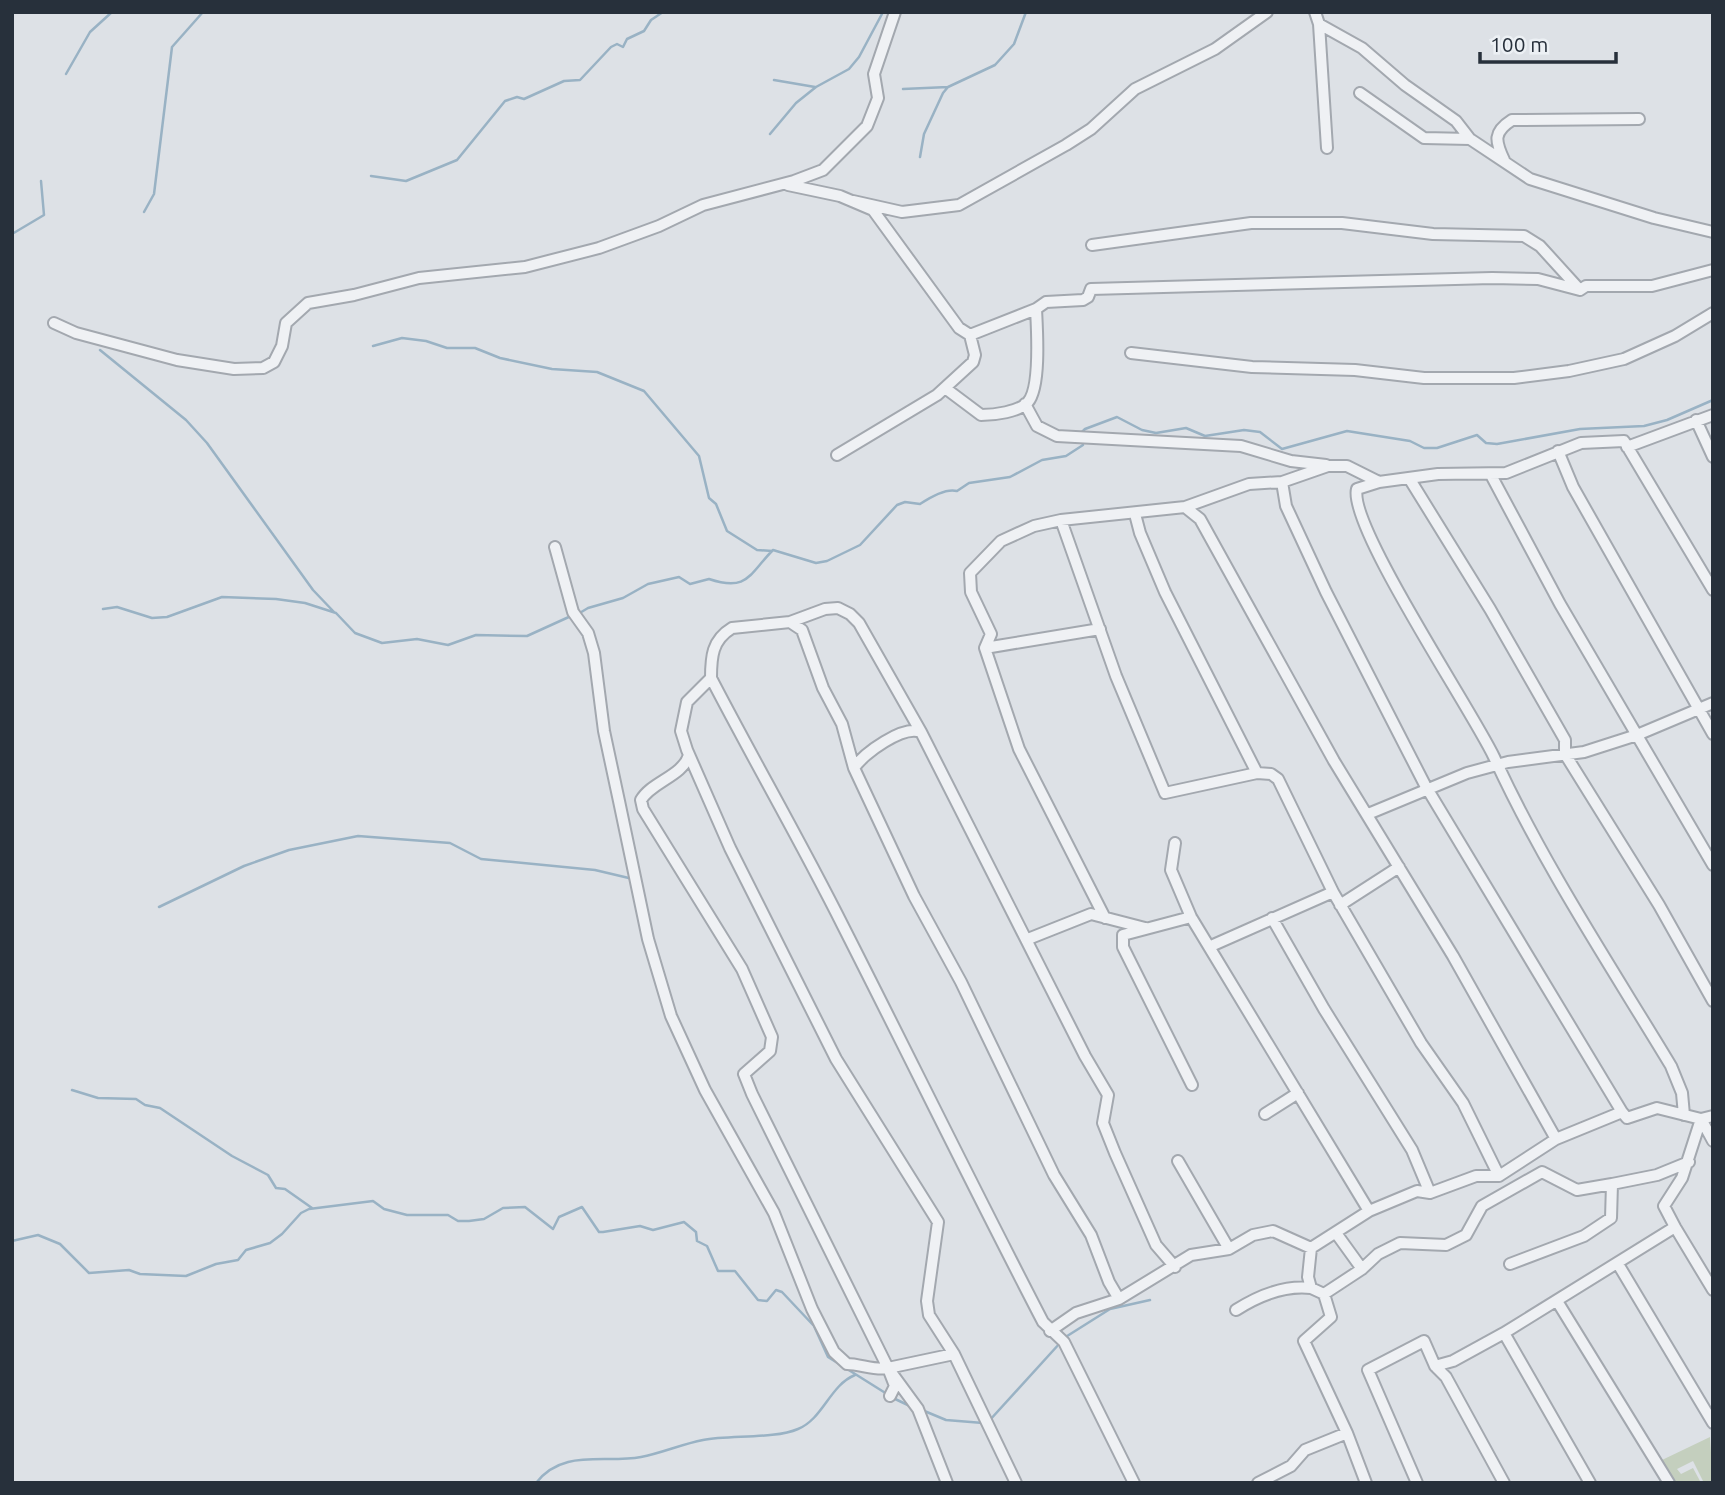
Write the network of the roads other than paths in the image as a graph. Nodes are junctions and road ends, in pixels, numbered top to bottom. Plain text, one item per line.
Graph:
1 (895, 12) edge
2 (1267, 12) edge
3 (1315, 12) edge
4 (1319, 24) junction
5 (1360, 93) dead end
6 (1639, 120) dead end
7 (1470, 139) junction
8 (1327, 148) dead end
9 (1505, 163) junction
10 (782, 185) junction
11 (853, 201) junction
12 (1713, 232) edge
13 (1091, 245) dead end
14 (1713, 270) edge
15 (1580, 290) junction
16 (1036, 309) junction
17 (1713, 313) edge
18 (54, 323) dead end
19 (970, 335) junction
20 (1131, 353) dead end
21 (945, 388) junction
22 (1025, 404) junction
23 (1713, 415) edge
24 (1696, 420) junction
25 (1627, 447) junction
26 (1558, 451) junction
27 (837, 455) dead end
28 (1713, 457) edge
29 (1328, 466) junction
30 (1491, 475) junction
31 (1409, 478) junction
32 (1282, 482) junction
33 (1379, 482) junction
34 (1185, 507) junction
35 (1135, 513) junction
36 (1061, 520) junction
37 (555, 547) dead end
38 (1713, 590) edge
39 (790, 622) junction
40 (1100, 629) junction
41 (985, 648) junction
42 (711, 678) junction
43 (1713, 703) edge
44 (1699, 708) junction
45 (921, 732) junction
46 (1713, 734) edge
47 (1637, 735) junction
48 (1565, 754) junction
49 (689, 755) junction
50 (1496, 765) junction
51 (854, 768) junction
52 (1257, 773) junction
53 (1429, 789) junction
54 (1368, 814) junction
55 (1175, 843) dead end
56 (1713, 865) edge
57 (1398, 867) junction
58 (1333, 892) junction
59 (1340, 905) junction
60 (1191, 917) junction
61 (1105, 918) junction
62 (1272, 918) junction
63 (1144, 928) junction
64 (1028, 939) junction
65 (1211, 946) junction
66 (1713, 1001) edge
67 (1192, 1085) dead end
68 (1298, 1093) junction
69 (1622, 1112) junction
70 (1265, 1114) dead end
71 (1684, 1115) junction
72 (1707, 1118) edge
73 (1556, 1139) junction
74 (1713, 1141) edge
75 (1178, 1161) dead end
76 (1689, 1161) junction
77 (1499, 1176) junction
78 (1612, 1184) junction
79 (1430, 1193) junction
80 (1369, 1211) junction
81 (1675, 1227) junction
82 (1336, 1233) junction
83 (1311, 1248) junction
84 (1229, 1249) junction
85 (1510, 1264) dead end
86 (1618, 1264) junction
87 (1175, 1267) junction
88 (1362, 1269) junction
89 (1311, 1288) junction
90 (1713, 1290) edge
91 (1324, 1294) junction
92 (1119, 1299) junction
93 (1557, 1301) junction
94 (1236, 1310) dead end
95 (1049, 1331) junction
96 (1504, 1333) junction
97 (954, 1354) junction
98 (1435, 1366) junction
99 (888, 1368) junction
100 (890, 1396) dead end
101 (1713, 1423) edge
102 (1347, 1433) junction
103 (947, 1483) edge
104 (1016, 1483) edge
105 (1134, 1483) edge
106 (1258, 1483) edge
107 (1366, 1483) edge
108 (1417, 1483) edge
109 (1504, 1483) edge
110 (1590, 1483) edge
111 (1670, 1483) edge

1 - 10 street
2 - 11 street
3 - 4 street
4 - 7 street
4 - 8 street
5 - 7 street
6 - 9 street
7 - 9 street
9 - 12 street
10 - 11 street
10 - 18 street
11 - 19 street
13 - 15 street
14 - 15 street
15 - 16 street
16 - 19 street
16 - 22 street
17 - 20 street
19 - 21 street
21 - 22 street
21 - 27 street
22 - 29 street
23 - 24 street
24 - 25 street
24 - 28 street
25 - 26 street
25 - 38 street
26 - 30 street
26 - 44 street
29 - 32 street
29 - 33 street
30 - 31 street
30 - 47 street
31 - 33 street
31 - 48 street
32 - 34 street
32 - 53 street
33 - 50 street
34 - 35 street
34 - 54 street
35 - 36 street
35 - 52 street
36 - 40 street
36 - 41 street
37 - 99 street
39 - 42 street
39 - 45 street
39 - 51 street
40 - 41 street
40 - 52 street
41 - 61 street
42 - 49 street
42 - 95 street
43 - 44 street
44 - 46 street
44 - 47 street
45 - 51 street
45 - 64 street
47 - 48 street
47 - 56 street
48 - 50 street
48 - 66 street
49 - 97 street
49 - 99 street
50 - 53 street
50 - 71 street
51 - 92 street
52 - 58 street
53 - 54 street
53 - 69 street
54 - 57 street
55 - 60 street
57 - 59 street
57 - 73 street
58 - 59 street
58 - 62 street
59 - 77 street
60 - 63 street
60 - 65 street
61 - 63 street
61 - 64 street
62 - 65 street
62 - 79 street
63 - 67 street
64 - 87 street
65 - 68 street
68 - 70 street
68 - 80 street
69 - 71 street
69 - 73 street
71 - 72 street
72 - 74 street
72 - 76 street
73 - 77 street
75 - 84 street
76 - 78 street
76 - 81 street
77 - 79 street
78 - 85 street
78 - 88 street
79 - 80 street
80 - 82 street
81 - 86 street
81 - 90 street
82 - 83 street
82 - 88 street
83 - 84 street
83 - 89 street
84 - 87 street
86 - 93 street
86 - 101 street
87 - 92 street
88 - 91 street
89 - 91 street
89 - 94 street
91 - 102 street
92 - 95 street
93 - 96 street
93 - 111 street
95 - 105 street
96 - 98 street
96 - 110 street
97 - 99 street
97 - 104 street
98 - 108 street
98 - 109 street
99 - 100 street
99 - 103 street
102 - 106 street
102 - 107 street

